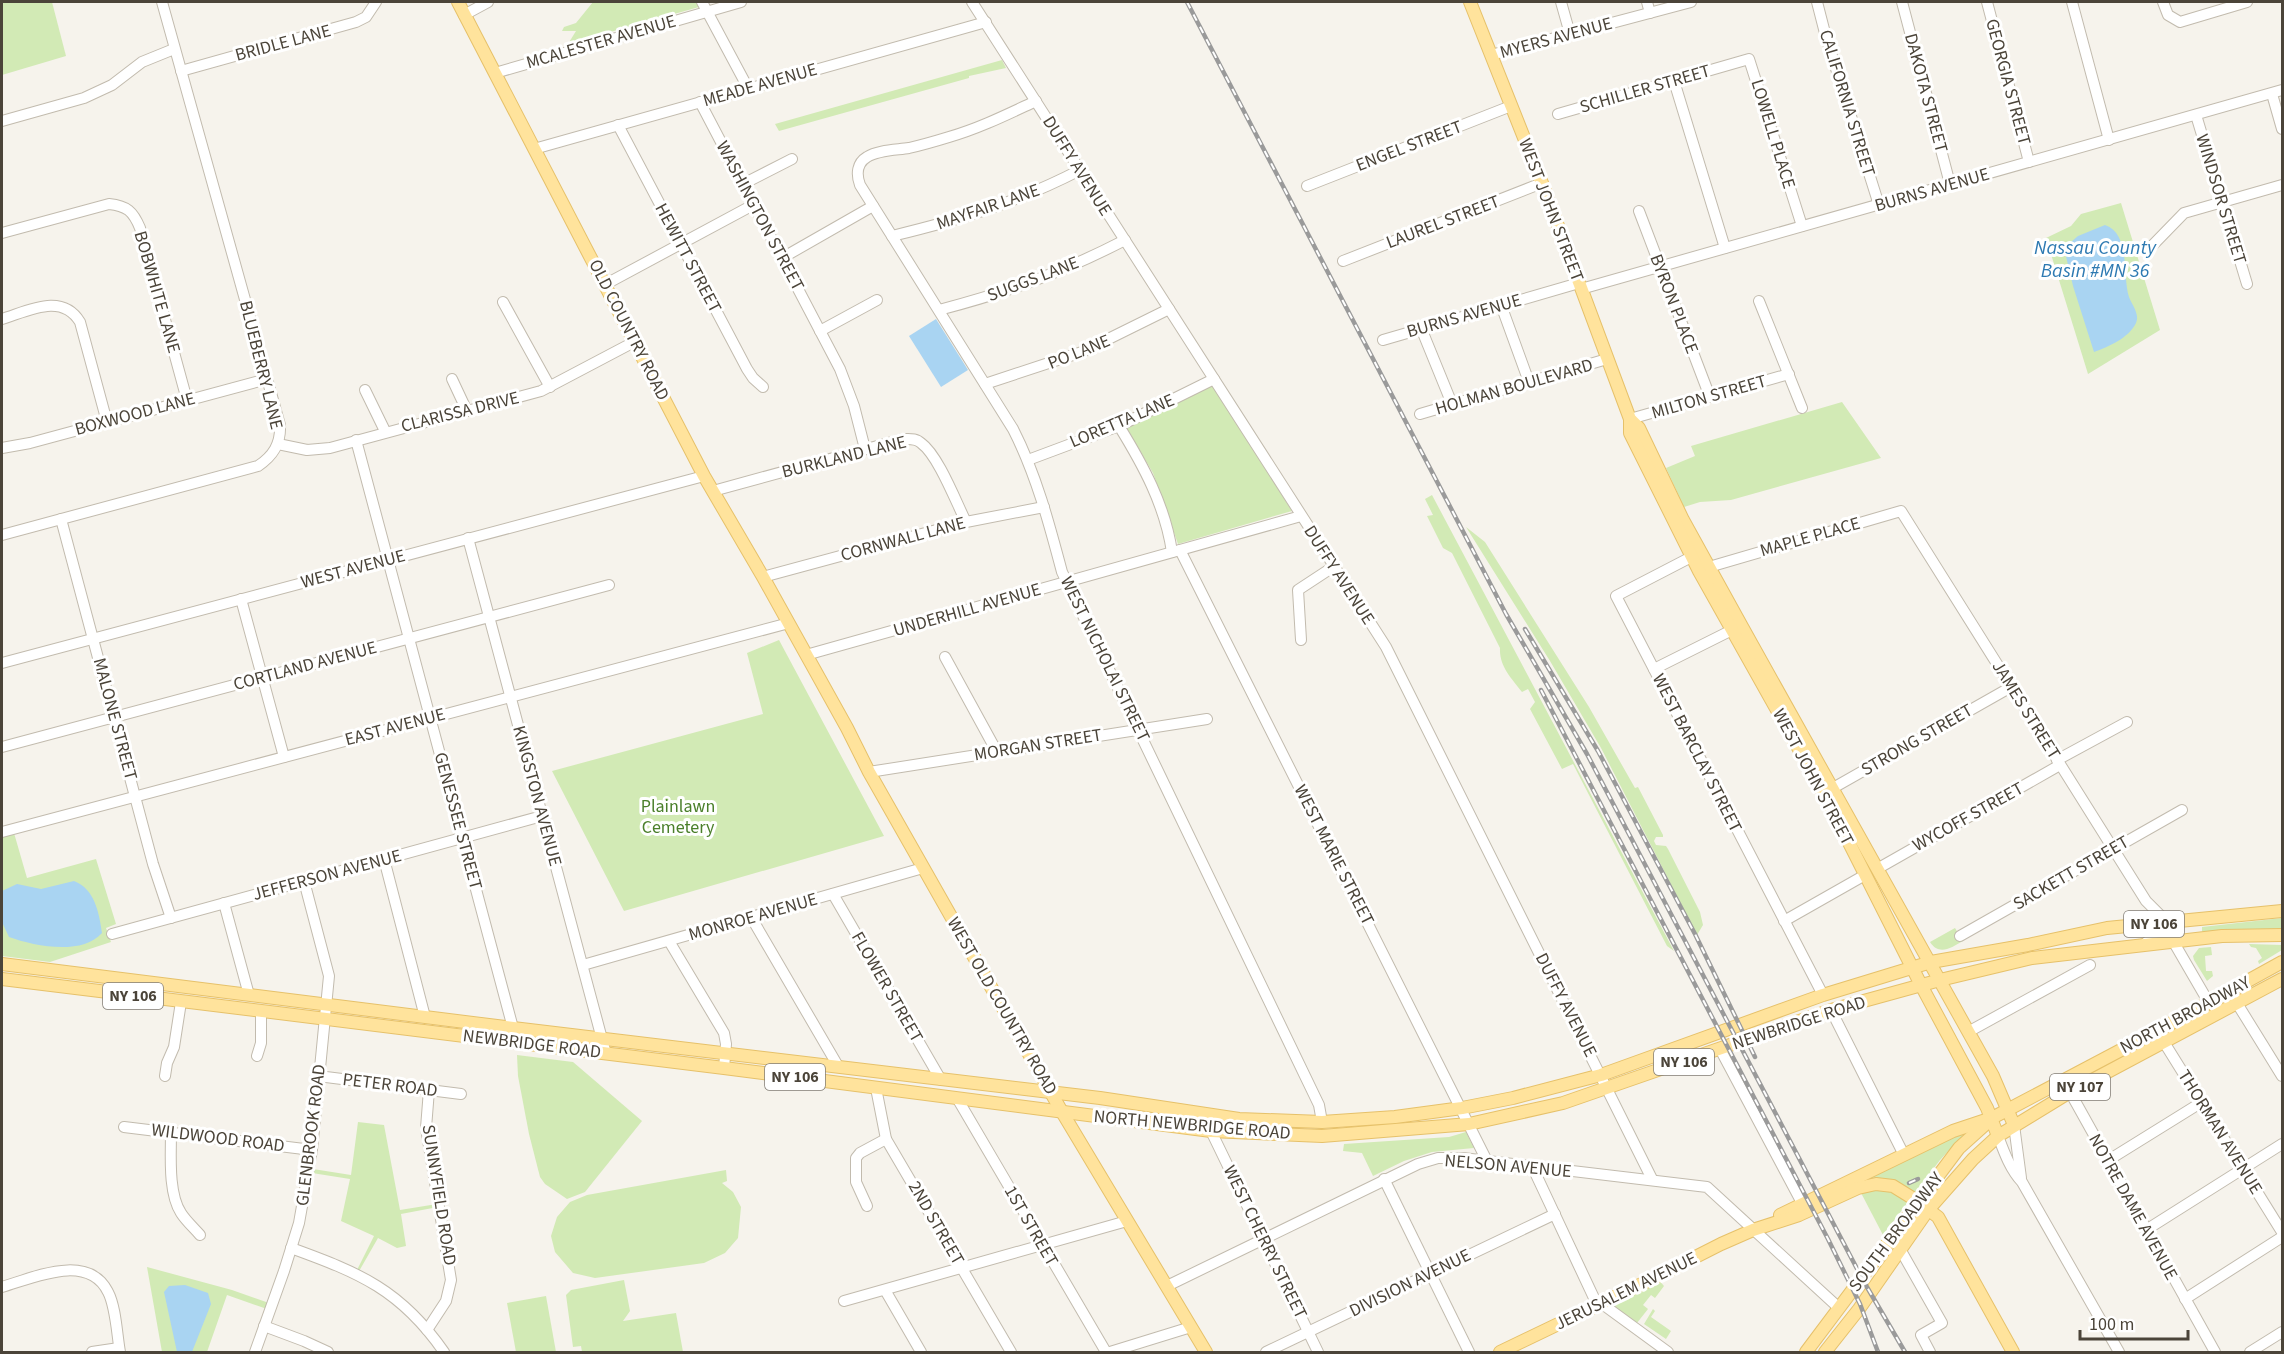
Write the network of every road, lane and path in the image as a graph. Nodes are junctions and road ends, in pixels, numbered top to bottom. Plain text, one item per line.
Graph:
1 (162, 2) edge
2 (376, 2) edge
3 (458, 2) edge
4 (488, 2) edge
5 (741, 2) edge
6 (972, 2) edge
7 (1470, 2) edge
8 (1561, 2) edge
9 (1647, 2) edge
10 (1691, 2) edge
11 (1817, 2) edge
12 (1902, 2) edge
13 (1987, 2) edge
14 (2072, 2) edge
15 (2163, 2) edge
16 (2247, 2) edge
17 (705, 6) edge
18 (1650, 13) junction
19 (464, 15) junction
20 (986, 22) junction
21 (1570, 34) junction
22 (174, 49) junction
23 (1491, 55) junction
24 (1732, 64) joint
25 (182, 71) junction
26 (495, 73) junction
27 (1674, 81) junction
28 (748, 88) junction
29 (2277, 92) edge
30 (1036, 101) junction
31 (699, 102) junction
32 (1511, 106) junction
33 (1558, 114) dead end
34 (2196, 115) junction
35 (2, 122) edge
36 (618, 125) junction
37 (2283, 129) edge
38 (2109, 140) junction
39 (534, 149) junction
40 (792, 159) dead end
41 (2030, 162) junction
42 (1080, 170) junction
43 (1542, 183) junction
44 (742, 184) junction
45 (1950, 184) junction
46 (2283, 185) edge
47 (1307, 186) dead end
48 (2222, 202) junction
49 (753, 205) junction
50 (1879, 205) junction
51 (873, 206) junction
52 (1639, 211) dead end
53 (1802, 226) junction
54 (2, 233) edge
55 (892, 236) junction
56 (1125, 240) junction
57 (681, 244) junction
58 (1725, 248) junction
59 (2147, 251) dead end
60 (782, 258) junction
61 (1343, 261) dead end
62 (1660, 267) junction
63 (606, 284) junction
64 (2247, 284) dead end
65 (1580, 286) junction
66 (877, 300) dead end
67 (1759, 301) dead end
68 (503, 302) dead end
69 (1502, 305) junction
70 (1169, 309) junction
71 (939, 310) junction
72 (2, 319) edge
73 (1421, 328) junction
74 (820, 330) junction
75 (1383, 340) dead end
76 (634, 342) junction
77 (1607, 359) junction
78 (1789, 374) junction
79 (267, 379) junction
80 (1214, 379) junction
81 (452, 380) dead end
82 (1529, 382) junction
83 (985, 384) junction
84 (550, 387) junction
85 (764, 387) dead end
86 (364, 390) dead end
87 (1710, 397) junction
88 (187, 400) junction
89 (1452, 404) junction
90 (1802, 408) dead end
91 (467, 411) junction
92 (1420, 414) dead end
93 (1630, 419) junction
94 (107, 422) junction
95 (1119, 426) junction
96 (386, 432) junction
97 (356, 440) junction
98 (278, 444) junction
99 (2, 448) edge
100 (865, 449) junction
101 (1028, 460) junction
102 (704, 476) junction
103 (713, 491) junction
104 (1044, 507) junction
105 (1301, 516) junction
106 (61, 519) junction
107 (1906, 519) joint
108 (966, 522) junction
109 (2, 535) edge
110 (468, 538) junction
111 (1176, 551) junction
112 (1696, 554) junction
113 (388, 560) junction
114 (1333, 567) junction
115 (1709, 567) junction
116 (764, 577) junction
117 (1067, 581) junction
118 (609, 585) dead end
119 (242, 599) junction
120 (489, 617) junction
121 (789, 623) junction
122 (1737, 627) junction
123 (93, 638) junction
124 (409, 638) junction
125 (1301, 640) dead end
126 (806, 655) junction
127 (945, 657) dead end
128 (2, 663) edge
129 (1654, 669) junction
130 (263, 677) junction
131 (2011, 687) junction
132 (510, 697) junction
133 (1773, 701) junction
134 (114, 717) junction
135 (1793, 717) junction
136 (430, 718) junction
137 (1207, 719) dead end
138 (2127, 722) dead end
139 (1138, 729) junction
140 (2, 747) edge
141 (997, 752) junction
142 (284, 757) junction
143 (2058, 762) junction
144 (869, 772) junction
145 (1828, 791) junction
146 (135, 796) junction
147 (2182, 810) dead end
148 (542, 816) junction
149 (2, 832) edge
150 (463, 838) junction
151 (2113, 849) junction
152 (384, 860) junction
153 (923, 868) junction
154 (1877, 868) junction
155 (1865, 875) junction
156 (304, 881) junction
157 (832, 894) junction
158 (2146, 901) junction
159 (224, 903) junction
160 (2283, 911) edge
161 (751, 917) junction
162 (171, 918) junction
163 (1784, 921) junction
164 (2174, 922) junction
165 (2140, 925) junction
166 (112, 934) dead end
167 (2283, 935) edge
168 (1960, 936) dead end
169 (669, 941) junction
170 (2173, 942) junction
171 (2143, 945) junction
172 (1931, 962) junction
173 (2283, 962) edge
174 (2, 964) edge
175 (2090, 964) dead end
176 (583, 965) junction
177 (1913, 968) junction
178 (100, 976) junction
179 (2, 979) edge
180 (2283, 979) edge
181 (1940, 980) junction
182 (1921, 985) junction
183 (99, 991) junction
184 (2230, 992) junction
185 (249, 995) junction
186 (1817, 997) junction
187 (181, 1002) junction
188 (2209, 1003) junction
189 (2237, 1003) junction
190 (326, 1005) junction
191 (1831, 1010) junction
192 (261, 1011) junction
193 (425, 1017) junction
194 (325, 1018) junction
195 (513, 1028) junction
196 (1968, 1032) junction
197 (1713, 1035) junction
198 (1761, 1035) junction
199 (2161, 1037) junction
200 (602, 1038) junction
201 (1720, 1049) junction
202 (606, 1054) junction
203 (726, 1054) junction
204 (257, 1056) dead end
205 (1682, 1063) junction
206 (838, 1066) junction
207 (724, 1068) junction
208 (1601, 1075) junction
209 (165, 1076) dead end
210 (318, 1076) junction
211 (2283, 1076) edge
212 (941, 1080) junction
213 (876, 1088) junction
214 (1607, 1089) junction
215 (429, 1090) junction
216 (1050, 1092) junction
217 (2070, 1092) junction
218 (461, 1094) dead end
219 (957, 1098) junction
220 (2202, 1102) junction
221 (1462, 1108) junction
222 (2008, 1110) junction
223 (1062, 1112) junction
224 (1221, 1116) junction
225 (1992, 1118) junction
226 (1322, 1122) junction
227 (1469, 1124) junction
228 (2014, 1125) junction
229 (124, 1126) dead end
230 (1217, 1131) junction
231 (171, 1132) junction
232 (1322, 1136) junction
233 (1998, 1136) junction
234 (886, 1139) junction
235 (2283, 1144) edge
236 (312, 1150) junction
237 (1905, 1155) junction
238 (1487, 1161) junction
239 (2107, 1161) junction
240 (1532, 1166) junction
241 (2243, 1168) junction
242 (1384, 1179) junction
243 (1652, 1179) junction
244 (2022, 1182) junction
245 (1798, 1205) junction
246 (867, 1206) dead end
247 (1923, 1206) junction
248 (1554, 1214) junction
249 (1127, 1221) junction
250 (1753, 1230) junction
251 (2146, 1230) junction
252 (2283, 1232) edge
253 (200, 1234) dead end
254 (2283, 1237) edge
255 (1263, 1239) junction
256 (1042, 1245) junction
257 (291, 1248) junction
258 (1900, 1249) junction
259 (962, 1268) junction
260 (1430, 1274) junction
261 (1167, 1286) junction
262 (2, 1287) edge
263 (885, 1290) junction
264 (2185, 1299) junction
265 (844, 1301) dead end
266 (1602, 1304) junction
267 (1839, 1308) junction
268 (264, 1326) junction
269 (1191, 1327) junction
270 (427, 1330) junction
271 (1308, 1332) junction
272 (2283, 1332) edge
273 (119, 1350) edge
274 (92, 1353) edge
275 (255, 1353) edge
276 (328, 1353) edge
277 (444, 1353) edge
278 (921, 1353) edge
279 (1011, 1353) edge
280 (1108, 1353) edge
281 (1206, 1353) edge
282 (1266, 1353) edge
283 (1318, 1353) edge
284 (1468, 1353) edge
285 (1500, 1353) edge
286 (1668, 1353) edge
287 (1806, 1353) edge
288 (1825, 1353) edge
289 (1930, 1353) edge
290 (2013, 1353) edge
291 (2119, 1353) edge
292 (2215, 1353) edge
293 (2250, 1353) edge

1 - 22 street, BLUEBERRY LANE
2 - 25 street, BRIDLE LANE
3 - 19 main road, OLD COUNTRY ROAD
4 - 19 street
5 - 17 street, MCALESTER AVENUE
6 - 20 street, DUFFY AVENUE
7 - 23 main road, WEST JOHN STREET
8 - 21 street
9 - 18 street
10 - 18 street, MYERS AVENUE
11 - 50 street, CALIFORNIA STREET
12 - 45 street, DAKOTA STREET
13 - 41 street, GEORGIA STREET
14 - 38 street
15 - 16 street
17 - 26 street, MCALESTER AVENUE
17 - 28 street
18 - 21 street, MYERS AVENUE
19 - 26 main road, OLD COUNTRY ROAD
20 - 28 street, MEADE AVENUE
20 - 30 street, DUFFY AVENUE
21 - 23 street, MYERS AVENUE
22 - 25 street, BLUEBERRY LANE
22 - 35 street
23 - 32 main road, WEST JOHN STREET
24 - 27 street, SCHILLER STREET
24 - 53 street, LOWELL PLACE
25 - 79 street, BLUEBERRY LANE
26 - 39 main road, OLD COUNTRY ROAD
27 - 33 street, SCHILLER STREET
27 - 58 street
28 - 31 street, MEADE AVENUE
29 - 34 street, BURNS AVENUE
29 - 37 street
30 - 42 street, DUFFY AVENUE
30 - 51 street, WEST NICHOLAI STREET
31 - 36 street, MEADE AVENUE
31 - 44 street, WASHINGTON STREET
32 - 43 main road, WEST JOHN STREET
32 - 47 street, ENGEL STREET
34 - 38 street, BURNS AVENUE
34 - 48 street, WINDSOR STREET
36 - 39 street, MEADE AVENUE
36 - 57 street, HEWITT STREET
38 - 41 street, BURNS AVENUE
39 - 63 main road, OLD COUNTRY ROAD
40 - 44 street
41 - 45 street, BURNS AVENUE
42 - 55 street, MAYFAIR LANE
42 - 56 street, DUFFY AVENUE
43 - 61 street, LAUREL STREET
43 - 65 main road, WEST JOHN STREET
44 - 49 street, WASHINGTON STREET
45 - 50 street, BURNS AVENUE
46 - 48 street
48 - 59 street
48 - 64 street, WINDSOR STREET
49 - 57 street
49 - 60 street, WASHINGTON STREET
50 - 53 street, BURNS AVENUE
51 - 55 street, WEST NICHOLAI STREET
51 - 60 street
52 - 62 street, BYRON PLACE
53 - 58 street, BURNS AVENUE
54 - 88 street, BOBWHITE LANE
55 - 71 street, WEST NICHOLAI STREET
56 - 70 street, DUFFY AVENUE
56 - 71 street, SUGGS LANE
57 - 63 street
57 - 85 street, HEWITT STREET
58 - 62 street, BURNS AVENUE
60 - 74 street, WASHINGTON STREET
62 - 65 street, BURNS AVENUE
62 - 87 street, BYRON PLACE
63 - 76 main road, OLD COUNTRY ROAD
65 - 69 street, BURNS AVENUE
65 - 77 main road, WEST JOHN STREET
66 - 74 street
67 - 78 street
68 - 84 street
69 - 73 street, BURNS AVENUE
69 - 82 street
70 - 80 street, DUFFY AVENUE
70 - 83 street, PO LANE
71 - 83 street, WEST NICHOLAI STREET
72 - 94 street
73 - 75 street, BURNS AVENUE
73 - 89 street
74 - 100 street, WASHINGTON STREET
76 - 84 street, CLARISSA DRIVE
76 - 102 main road, OLD COUNTRY ROAD
77 - 82 street, HOLMAN BOULEVARD
77 - 93 main road, WEST JOHN STREET
78 - 87 street, MILTON STREET
78 - 90 street
79 - 88 street, BOXWOOD LANE
79 - 98 street, BLUEBERRY LANE
80 - 95 street, LORETTA LANE
80 - 105 street, DUFFY AVENUE
81 - 91 street
82 - 89 street, HOLMAN BOULEVARD
83 - 101 street, WEST NICHOLAI STREET
84 - 91 street, CLARISSA DRIVE
86 - 96 street
87 - 93 street, MILTON STREET
88 - 94 street, BOXWOOD LANE
89 - 92 street, HOLMAN BOULEVARD
91 - 96 street, CLARISSA DRIVE
93 - 112 main road, WEST JOHN STREET
94 - 99 street, BOXWOOD LANE
95 - 101 street, LORETTA LANE
95 - 111 street, WEST MARIE STREET
96 - 97 street, CLARISSA DRIVE
97 - 98 street, CLARISSA DRIVE
97 - 113 street, GENESSEE STREET
98 - 106 street, BLUEBERRY LANE
100 - 103 street, BURKLAND LANE
100 - 108 street, BURKLAND LANE
101 - 104 street, WEST NICHOLAI STREET
102 - 103 main road, OLD COUNTRY ROAD
102 - 110 street, WEST AVENUE
103 - 116 main road, OLD COUNTRY ROAD
104 - 108 street, CORNWALL LANE
104 - 117 street, WEST NICHOLAI STREET
105 - 111 street, UNDERHILL AVENUE
105 - 114 street, DUFFY AVENUE
106 - 109 street, BLUEBERRY LANE
106 - 123 street, MALONE STREET
107 - 115 street, MAPLE PLACE
107 - 131 street, JAMES STREET
108 - 116 street, CORNWALL LANE
110 - 113 street, WEST AVENUE
110 - 120 street, KINGSTON AVENUE
111 - 117 street, UNDERHILL AVENUE
111 - 221 street, WEST MARIE STREET
112 - 115 main road, WEST JOHN STREET
112 - 122 main road, WEST JOHN STREET
112 - 129 street, WEST BARCLAY STREET
113 - 119 street, WEST AVENUE
113 - 124 street, GENESSEE STREET
114 - 125 street
114 - 208 street, DUFFY AVENUE
115 - 122 main road, WEST JOHN STREET
116 - 121 main road, OLD COUNTRY ROAD
117 - 126 street, UNDERHILL AVENUE
117 - 139 street, WEST NICHOLAI STREET
118 - 120 street, CORTLAND AVENUE
119 - 123 street, WEST AVENUE
119 - 130 street
120 - 124 street, CORTLAND AVENUE
120 - 132 street, KINGSTON AVENUE
121 - 126 main road, OLD COUNTRY ROAD
121 - 132 street, EAST AVENUE
122 - 129 street
122 - 133 main road, WEST JOHN STREET
122 - 135 main road, WEST JOHN STREET
123 - 128 street, WEST AVENUE
123 - 134 street, MALONE STREET
124 - 130 street, CORTLAND AVENUE
124 - 136 street, GENESSEE STREET
126 - 144 main road, WEST OLD COUNTRY ROAD
127 - 141 street
129 - 163 street, WEST BARCLAY STREET
130 - 134 street, CORTLAND AVENUE
130 - 142 street
131 - 143 street, JAMES STREET
131 - 145 street, STRONG STREET
132 - 136 street, EAST AVENUE
132 - 148 street, KINGSTON AVENUE
133 - 135 main road
133 - 145 main road, WEST JOHN STREET
134 - 140 street, CORTLAND AVENUE
134 - 146 street, MALONE STREET
135 - 145 main road, WEST JOHN STREET
136 - 142 street, EAST AVENUE
136 - 150 street, GENESSEE STREET
137 - 139 street, MORGAN STREET
138 - 143 street, WYCOFF STREET
139 - 141 street, MORGAN STREET
139 - 226 street, WEST NICHOLAI STREET
141 - 144 street, MORGAN STREET
142 - 146 street, EAST AVENUE
143 - 151 street, JAMES STREET
143 - 154 street, WYCOFF STREET
144 - 153 main road, WEST OLD COUNTRY ROAD
145 - 154 main road, WEST JOHN STREET
145 - 155 main road, WEST JOHN STREET
146 - 149 street, EAST AVENUE
146 - 162 street, MALONE STREET
147 - 151 street, SACKETT STREET
148 - 150 street, JEFFERSON AVENUE
148 - 176 street, KINGSTON AVENUE
150 - 152 street, JEFFERSON AVENUE
150 - 195 street, GENESSEE STREET
151 - 158 street, JAMES STREET
151 - 168 street, SACKETT STREET
152 - 156 street, JEFFERSON AVENUE
152 - 193 street
153 - 157 street, MONROE AVENUE
153 - 216 main road, WEST OLD COUNTRY ROAD
154 - 172 main road, WEST JOHN STREET
155 - 163 street
155 - 177 main road, WEST JOHN STREET
156 - 159 street, JEFFERSON AVENUE
156 - 190 street, GLENBROOK ROAD
157 - 161 street, MONROE AVENUE
157 - 212 street, FLOWER STREET
158 - 164 street, JAMES STREET
158 - 165 street
159 - 162 street, JEFFERSON AVENUE
159 - 185 street
160 - 164 main road, NY 106
161 - 169 street, MONROE AVENUE
161 - 206 street
162 - 166 street, JEFFERSON AVENUE
163 - 186 street, WEST BARCLAY STREET
164 - 165 main road, NY 106
164 - 171 street
165 - 172 main road, NY 106
167 - 170 main road, NEWBRIDGE ROAD / NY 106
169 - 176 street, MONROE AVENUE
169 - 203 street
170 - 171 main road, NEWBRIDGE ROAD / NY 106
170 - 188 street
171 - 181 main road, NEWBRIDGE ROAD / NY 106
172 - 177 main road, NY 106
172 - 181 main road, WEST JOHN STREET
173 - 184 main road, NORTH BROADWAY / NY 107
174 - 178 main road, NEWBRIDGE ROAD / NY 106
175 - 196 street
176 - 200 street, KINGSTON AVENUE
177 - 182 main road, WEST JOHN STREET
177 - 186 main road, NY 106
178 - 183 main road
178 - 185 main road, NEWBRIDGE ROAD / NY 106
179 - 183 main road, NEWBRIDGE ROAD / NY 106
180 - 189 main road, NORTH BROADWAY / NY 107
181 - 182 main road, NEWBRIDGE ROAD / NY 106
181 - 196 main road, WEST JOHN STREET
182 - 191 main road, NEWBRIDGE ROAD / NY 106
182 - 225 main road, WEST JOHN STREET
183 - 187 main road, NEWBRIDGE ROAD / NY 106
184 - 188 main road, NORTH BROADWAY / NY 107
184 - 189 street
185 - 190 main road, NEWBRIDGE ROAD / NY 106
186 - 197 main road, NY 106
186 - 198 main road
187 - 192 main road, NEWBRIDGE ROAD / NY 106
187 - 209 street
188 - 199 main road, NORTH BROADWAY / NY 107
189 - 199 main road, NORTH BROADWAY / NY 107
189 - 211 street
190 - 193 main road, NEWBRIDGE ROAD / NY 106
190 - 194 street, GLENBROOK ROAD
191 - 198 main road, NEWBRIDGE ROAD / NY 106
191 - 237 street
192 - 194 main road, NEWBRIDGE ROAD / NY 106
192 - 204 street
193 - 195 main road, NEWBRIDGE ROAD / NY 106
194 - 202 main road, NEWBRIDGE ROAD / NY 106
194 - 210 street, GLENBROOK ROAD
195 - 200 main road, NEWBRIDGE ROAD / NY 106
196 - 222 main road, WEST JOHN STREET
197 - 205 main road
197 - 208 main road, NY 106
198 - 201 main road, NEWBRIDGE ROAD / NY 106
199 - 217 main road, NORTH BROADWAY / NY 107
199 - 220 street, THORMAN AVENUE
199 - 222 main road, NORTH BROADWAY / NY 107
200 - 202 street, KINGSTON AVENUE
200 - 203 main road, NEWBRIDGE ROAD / NY 106
201 - 205 main road, NEWBRIDGE ROAD / NY 106
201 - 245 street
202 - 207 main road, NEWBRIDGE ROAD / NY 106
203 - 206 main road, NEWBRIDGE ROAD / NY 106
203 - 207 street
205 - 214 main road, NEWBRIDGE ROAD / NY 106
206 - 212 main road, NEWBRIDGE ROAD / NY 106
207 - 213 main road, NEWBRIDGE ROAD / NY 106
208 - 214 street, DUFFY AVENUE
208 - 221 main road, NY 106
210 - 215 street, PETER ROAD
210 - 236 street, GLENBROOK ROAD
212 - 216 main road, NEWBRIDGE ROAD / NY 106
213 - 219 main road, NEWBRIDGE ROAD / NY 106
213 - 234 street, 2ND STREET
214 - 227 main road, NEWBRIDGE ROAD / NY 106
214 - 243 street, DUFFY AVENUE
215 - 218 street, PETER ROAD
215 - 270 street, SUNNYFIELD ROAD
216 - 223 main road, WEST OLD COUNTRY ROAD
216 - 224 main road, NY 106
217 - 228 main road, NORTH BROADWAY / NY 107
217 - 239 street, NOTRE DAME AVENUE
219 - 223 main road, NEWBRIDGE ROAD / NY 106
219 - 256 street, 1ST STREET
220 - 239 street
220 - 241 street, THORMAN AVENUE
221 - 226 main road, NY 106
221 - 227 street, WEST MARIE STREET
222 - 225 main road, NORTH BROADWAY / NY 107
222 - 228 main road, WEST JOHN STREET
223 - 230 main road, NORTH NEWBRIDGE ROAD / NY 106
223 - 249 main road, WEST OLD COUNTRY ROAD
224 - 226 main road, NORTH NEWBRIDGE ROAD / NY 106
224 - 230 main road
225 - 233 main road, WEST JOHN STREET
225 - 237 main road, JERUSALEM AVENUE
225 - 247 main road, SOUTH BROADWAY / NY 107
226 - 232 main road
227 - 232 main road, NEWBRIDGE ROAD / NY 106
227 - 238 street, WEST MARIE STREET
228 - 233 main road, NORTH BROADWAY / NY 107
228 - 244 street
229 - 231 street, WILDWOOD ROAD
230 - 232 main road, NORTH NEWBRIDGE ROAD / NY 106
230 - 255 street, WEST CHERRY STREET
231 - 236 street, WILDWOOD ROAD
231 - 253 street
233 - 244 street
233 - 247 main road, SOUTH BROADWAY / NY 107
234 - 246 street
234 - 259 street, 2ND STREET
235 - 241 street
236 - 257 street, GLENBROOK ROAD
237 - 245 main road, JERUSALEM AVENUE
238 - 240 street, NELSON AVENUE
238 - 242 street, NELSON AVENUE
239 - 251 street, NOTRE DAME AVENUE
240 - 243 street, NELSON AVENUE
240 - 248 street
241 - 251 street
241 - 252 street, THORMAN AVENUE
242 - 255 street, NELSON AVENUE
242 - 260 street
243 - 250 street, NELSON AVENUE
244 - 291 street
245 - 250 main road, JERUSALEM AVENUE
247 - 250 main road, JERUSALEM AVENUE
247 - 258 main road, SOUTH BROADWAY / NY 107
247 - 267 main road, SOUTH BROADWAY / NY 107
247 - 290 main road, JERUSALEM AVENUE
248 - 260 street, DIVISION AVENUE
248 - 266 street
249 - 256 street
249 - 261 main road, WEST OLD COUNTRY ROAD
250 - 266 main road, JERUSALEM AVENUE
250 - 267 street, NELSON AVENUE
251 - 264 street, NOTRE DAME AVENUE
254 - 264 street
255 - 261 street, NELSON AVENUE
255 - 271 street, WEST CHERRY STREET
256 - 259 street
256 - 280 street, 1ST STREET
257 - 268 street, GLENBROOK ROAD
257 - 270 street
258 - 288 main road, SOUTH BROADWAY / NY 107
258 - 289 street
259 - 263 street
259 - 279 street, 2ND STREET
260 - 271 street, DIVISION AVENUE
260 - 284 street
261 - 269 main road, WEST OLD COUNTRY ROAD
262 - 273 street
263 - 265 street
263 - 278 street
264 - 292 street, NOTRE DAME AVENUE
266 - 285 main road, JERUSALEM AVENUE
266 - 286 street
267 - 287 main road, SOUTH BROADWAY / NY 107
268 - 275 street, GLENBROOK ROAD
268 - 276 street
269 - 280 street
269 - 281 main road, WEST OLD COUNTRY ROAD
270 - 277 street
271 - 282 street, DIVISION AVENUE
271 - 283 street, WEST CHERRY STREET
272 - 293 street
273 - 274 street

